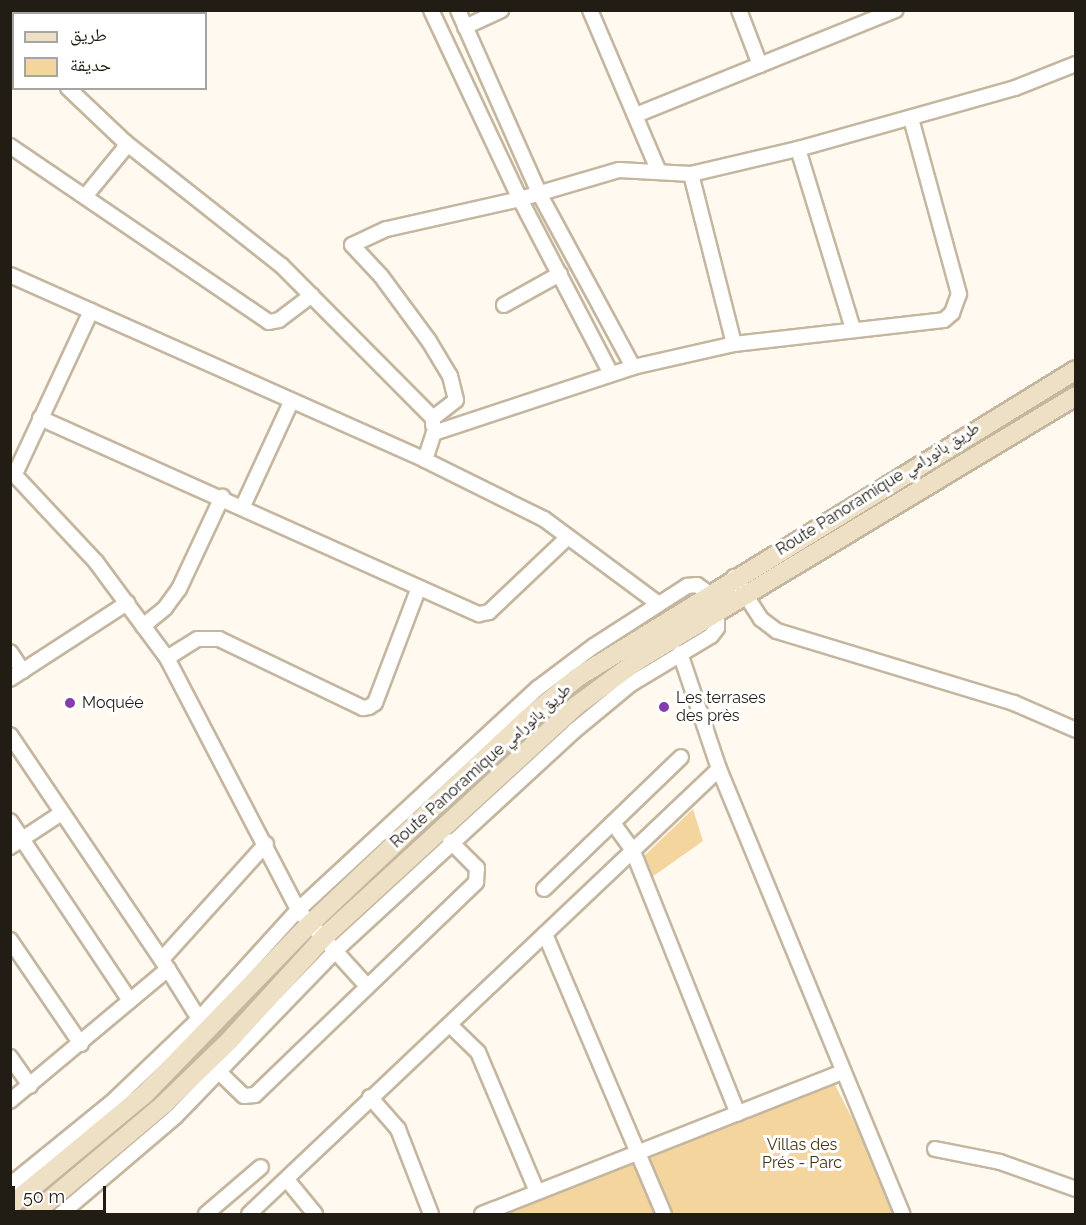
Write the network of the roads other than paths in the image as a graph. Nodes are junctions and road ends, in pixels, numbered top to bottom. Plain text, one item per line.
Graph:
1 (431, 10) edge
2 (458, 10) edge
3 (501, 10) edge
4 (590, 10) edge
5 (739, 10) edge
6 (896, 10) edge
7 (465, 27) junction
8 (1076, 64) edge
9 (760, 65) junction
10 (70, 90) edge
11 (636, 114) junction
12 (911, 119) junction
13 (125, 142) junction
14 (10, 146) edge
15 (798, 148) junction
16 (659, 172) junction
17 (692, 174) junction
18 (539, 193) junction
19 (87, 194) junction
20 (520, 199) junction
21 (560, 274) junction
22 (10, 275) edge
23 (312, 295) junction
24 (504, 305) dead end
25 (91, 311) junction
26 (853, 329) junction
27 (734, 344) junction
28 (633, 367) junction
29 (1076, 370) edge
30 (611, 374) junction
31 (1076, 396) edge
32 (291, 402) junction
33 (40, 418) junction
34 (433, 418) junction
35 (434, 434) junction
36 (425, 460) junction
37 (13, 472) edge
38 (222, 497) junction
39 (243, 506) junction
40 (568, 537) junction
41 (734, 577) junction
42 (418, 590) junction
43 (708, 593) junction
44 (745, 595) junction
45 (128, 603) junction
46 (659, 604) junction
47 (717, 612) junction
48 (143, 626) junction
49 (10, 652) edge
50 (680, 653) junction
51 (167, 658) junction
52 (16, 675) edge
53 (1076, 730) edge
54 (10, 735) edge
55 (681, 758) dead end
56 (719, 769) junction
57 (60, 814) junction
58 (10, 821) edge
59 (613, 823) junction
60 (450, 841) junction
61 (16, 843) edge
62 (266, 844) junction
63 (632, 849) junction
64 (544, 889) dead end
65 (298, 910) junction
66 (311, 923) junction
67 (546, 934) junction
68 (10, 940) edge
69 (330, 944) junction
70 (165, 964) junction
71 (366, 985) junction
72 (130, 1001) junction
73 (199, 1019) junction
74 (451, 1026) junction
75 (81, 1044) junction
76 (10, 1057) edge
77 (843, 1072) junction
78 (220, 1074) junction
79 (30, 1086) junction
80 (370, 1097) junction
81 (10, 1101) edge
82 (738, 1114) junction
83 (935, 1149) dead end
84 (640, 1153) junction
85 (261, 1167) dead end
86 (288, 1181) junction
87 (10, 1185) edge
88 (1076, 1189) edge
89 (537, 1192) junction
90 (10, 1206) edge
91 (901, 1214) edge
92 (33, 1215) edge
93 (61, 1215) edge
94 (206, 1215) edge
95 (249, 1215) edge
96 (315, 1215) edge
97 (430, 1215) edge
98 (482, 1215) edge
99 (664, 1215) edge

1 - 20 street
2 - 7 street
3 - 7 street
4 - 11 street
5 - 9 street
6 - 9 street
7 - 18 street
8 - 12 street
9 - 11 street
10 - 13 street
11 - 16 street
12 - 15 street
12 - 26 street
13 - 19 street
13 - 23 street
14 - 19 street
15 - 17 street
15 - 26 street
16 - 17 street
16 - 18 street
17 - 27 street
18 - 20 street
18 - 28 street
19 - 23 street
20 - 21 street
20 - 34 street
21 - 24 street
21 - 30 street
22 - 25 street
23 - 34 street
25 - 32 street
25 - 33 street
26 - 27 street
27 - 28 street
28 - 30 street
29 - 41 street, Route Panoramique طريق بانورامي
30 - 35 street
31 - 44 street, Route Panoramique طريق بانورامي
32 - 36 street
32 - 39 street
33 - 37 street
33 - 38 street
34 - 35 street
35 - 36 street
36 - 40 street
37 - 45 street
38 - 39 street
38 - 48 street
39 - 42 street
40 - 42 street
40 - 46 street
41 - 43 street, Route Panoramique طريق بانورامي
41 - 44 street
42 - 51 street
43 - 46 street
43 - 66 street, Route Panoramique طريق بانورامي
44 - 47 street, Route Panoramique طريق بانورامي
44 - 53 street
45 - 48 street
45 - 52 street
46 - 65 street
47 - 50 street
47 - 69 street, Route Panoramique طريق بانورامي
48 - 51 street
49 - 52 street
50 - 56 street
50 - 60 street
51 - 62 street
54 - 57 street
55 - 59 street
56 - 63 street
56 - 77 street
57 - 61 street
57 - 70 street
58 - 61 street
59 - 63 street
59 - 64 street
60 - 69 street
60 - 71 street
61 - 72 street
62 - 65 street
62 - 70 street
63 - 67 street
63 - 82 street
65 - 66 street
65 - 73 street
66 - 69 street
66 - 90 street, Route Panoramique طريق بانورامي
67 - 74 street
67 - 84 street
68 - 75 street
69 - 71 street
69 - 78 street
69 - 92 street, Route Panoramique طريق بانورامي
70 - 72 street
70 - 73 street
71 - 78 street
72 - 75 street
73 - 87 street
74 - 80 street
74 - 89 street
75 - 79 street
76 - 79 street
77 - 82 street
77 - 91 street
78 - 93 street
79 - 81 street
80 - 86 street
80 - 97 street
82 - 84 street
83 - 88 street
84 - 89 street
84 - 99 street
85 - 94 street
86 - 95 street
86 - 96 street
89 - 98 street

